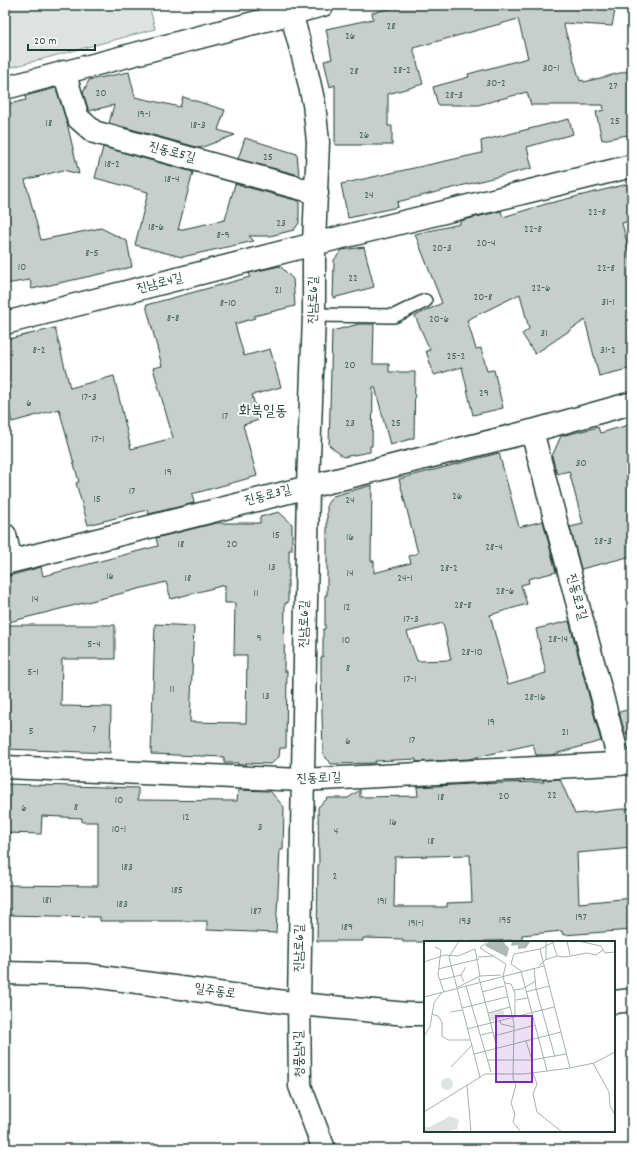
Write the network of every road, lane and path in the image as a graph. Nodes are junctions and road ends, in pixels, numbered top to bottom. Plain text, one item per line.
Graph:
1 (323, 5) edge
2 (291, 9) edge
3 (64, 72) junction
4 (5, 88) edge
5 (632, 166) edge
6 (317, 193) junction
7 (314, 244) junction
8 (425, 301) dead end
9 (314, 315) junction
10 (5, 323) edge
11 (632, 403) edge
12 (532, 430) junction
13 (308, 486) junction
14 (5, 535) edge
15 (8, 562) edge
16 (626, 763) edge
17 (5, 766) edge
18 (302, 780) junction
19 (5, 973) edge
20 (632, 1000) edge
21 (615, 1002) edge
22 (299, 1004) junction
23 (424, 1014) edge
24 (324, 1149) edge

1 - 2 street
2 - 3 street
2 - 6 street, 진남로6길
3 - 4 street
3 - 6 street, 진동로5길
5 - 7 street
6 - 7 street, 진남로6길
7 - 9 street, 진남로6길
7 - 10 street, 진남로4길
8 - 9 lane
9 - 13 street, 진남로6길
11 - 12 street, 진동로3길
12 - 13 street, 진동로3길
12 - 16 street, 진동로3길
13 - 15 street, 진동로3길
13 - 18 street, 진남로6길
14 - 15 street
16 - 18 street, 진동로1길
17 - 18 street, 진동로1길
18 - 22 street, 진남로6길
19 - 22 street, 일주동로
20 - 21 street
22 - 23 street, 일주동로
22 - 24 street, 청풍남4길

